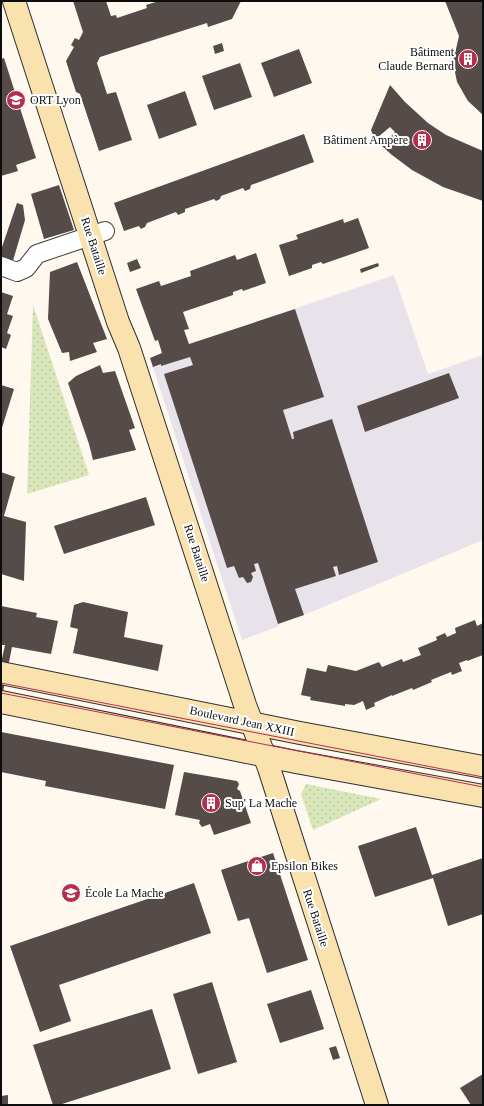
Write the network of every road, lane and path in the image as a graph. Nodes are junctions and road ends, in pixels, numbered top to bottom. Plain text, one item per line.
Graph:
1 (14, 1) edge
2 (98, 234) junction
3 (1, 266) edge
4 (1, 673) edge
5 (1, 702) edge
6 (253, 724) junction
7 (263, 755) junction
8 (483, 767) edge
9 (483, 796) edge
10 (377, 1105) edge

1 - 2 street, Rue Bataille
2 - 3 street
2 - 6 street, Rue Bataille
4 - 6 street, Boulevard Jean XXIII
5 - 7 street
6 - 7 street, Rue Bataille
6 - 8 street, Boulevard Jean XXIII
7 - 9 street
7 - 10 street, Rue Bataille

